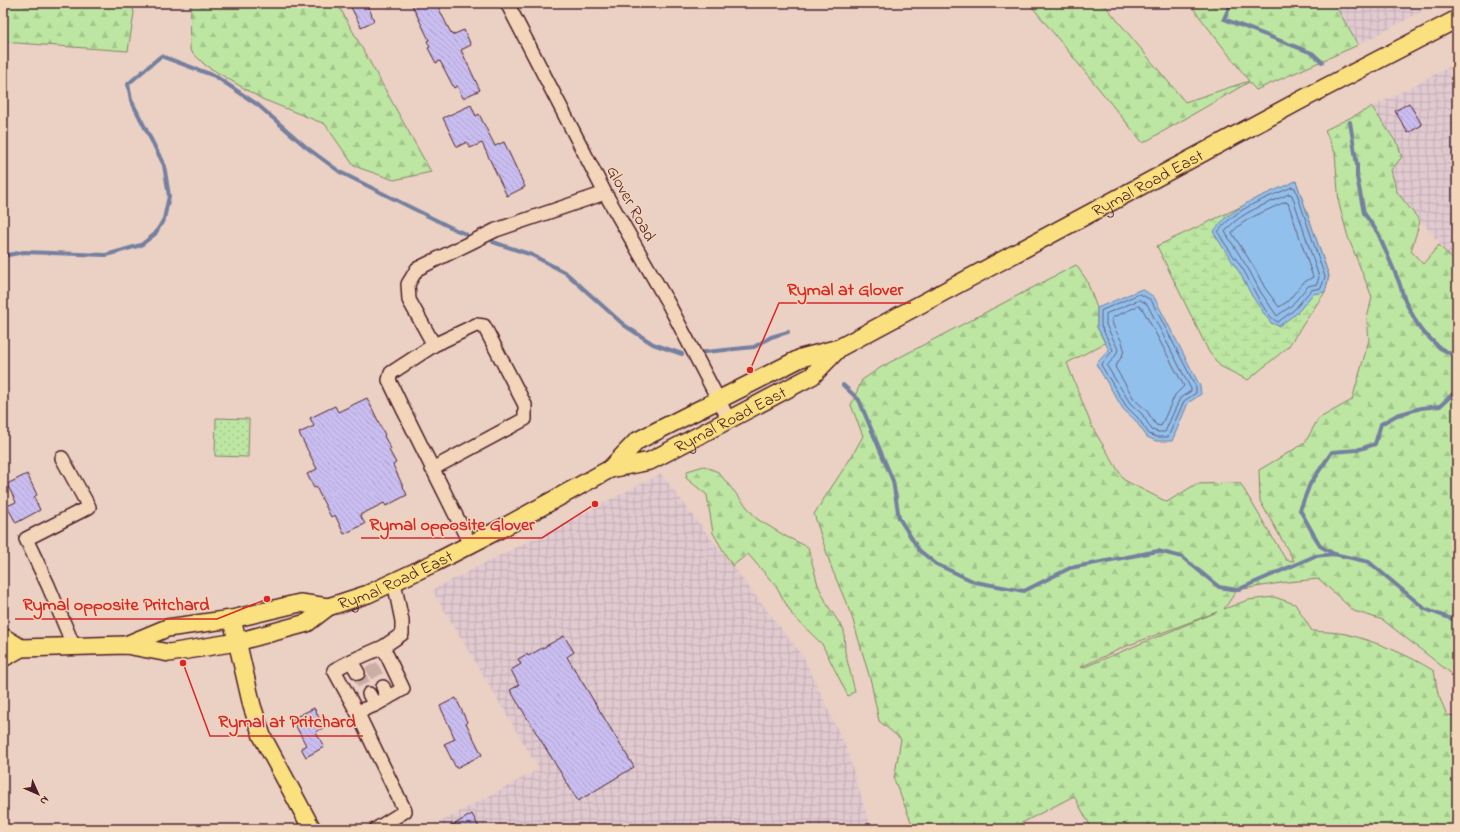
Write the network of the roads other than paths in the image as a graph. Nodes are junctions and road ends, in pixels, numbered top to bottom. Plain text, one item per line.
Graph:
1 (507, 3) edge
2 (1457, 19) edge
3 (605, 192) junction
4 (434, 345) junction
5 (839, 348) junction
6 (719, 400) junction
7 (729, 420) junction
8 (62, 458) dead end
9 (432, 469) junction
10 (610, 470) junction
11 (470, 544) junction
12 (394, 582) junction
13 (328, 608) junction
14 (232, 618) junction
15 (3, 637) edge
16 (237, 642) junction
17 (126, 645) junction
18 (74, 647) junction
19 (383, 647) junction
20 (21, 648) junction
21 (3, 658) edge
22 (351, 661) junction
23 (358, 672) tunnel mouth
24 (357, 712) junction
25 (312, 829) edge
26 (376, 829) edge

1 - 3 street, Glover Road
2 - 5 main road, Rymal Road East
3 - 4 street
3 - 6 street, Glover Road
4 - 9 street
4 - 9 street
5 - 6 main road, Rymal Road East
5 - 7 main road, Rymal Road East
6 - 7 street, Glover Road
6 - 10 main road, Rymal Road East
7 - 10 main road, Rymal Road East
8 - 18 street
9 - 11 street
10 - 11 main road, Rymal Road East
11 - 12 main road, Rymal Road East
12 - 13 main road, Rymal Road East
12 - 19 street
13 - 14 main road, Rymal Road East
13 - 16 main road, Rymal Road East
14 - 16 main road
14 - 17 main road, Rymal Road East
15 - 20 main road
16 - 17 main road, Rymal Road East
16 - 25 main road
17 - 18 main road, Rymal Road East
18 - 20 main road, Rymal Road East
19 - 22 street
19 - 24 street
20 - 21 main road, Rymal Road East
22 - 23 street
22 - 24 street
24 - 26 street

